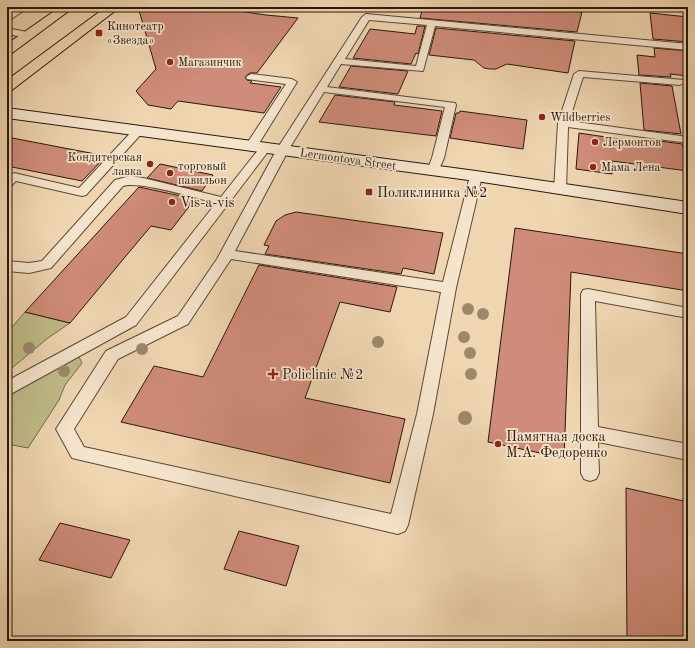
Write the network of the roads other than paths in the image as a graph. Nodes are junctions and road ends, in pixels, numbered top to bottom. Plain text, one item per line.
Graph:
1 (25, 7) edge
2 (68, 7) edge
3 (114, 7) edge
4 (7, 19) edge
5 (432, 22) junction
6 (7, 31) edge
7 (29, 35) junction
8 (688, 47) edge
9 (7, 50) edge
10 (340, 60) junction
11 (252, 77) dead end
12 (680, 82) dead end
13 (7, 87) edge
14 (321, 89) junction
15 (7, 113) edge
16 (563, 123) junction
17 (139, 130) junction
18 (688, 140) edge
19 (258, 146) junction
20 (283, 149) junction
21 (433, 171) junction
22 (476, 176) junction
23 (7, 183) edge
24 (560, 190) junction
25 (222, 201) junction
26 (688, 208) edge
27 (227, 254) junction
28 (7, 266) edge
29 (449, 288) junction
30 (688, 313) edge
31 (7, 389) edge
32 (590, 433) junction
33 (688, 452) edge
34 (590, 473) dead end

1 - 4 lane
2 - 7 main road
3 - 13 main road
5 - 8 lane
5 - 10 lane
5 - 10 lane
6 - 7 lane
7 - 9 main road
10 - 14 lane
11 - 19 lane
12 - 16 lane
14 - 20 lane
14 - 21 lane
15 - 17 main road, Lermontova Street
16 - 18 lane
16 - 24 lane
17 - 19 main road, Lermontova Street
17 - 23 lane
19 - 20 main road, Lermontova Street
19 - 25 lane
20 - 21 main road, Lermontova Street
20 - 27 lane
21 - 22 main road, Lermontova Street
22 - 24 main road, Lermontova Street
22 - 29 lane
24 - 26 main road, Lermontova Street
25 - 28 lane
25 - 31 lane
27 - 29 lane
27 - 29 lane
30 - 32 lane
32 - 33 lane
32 - 34 lane

